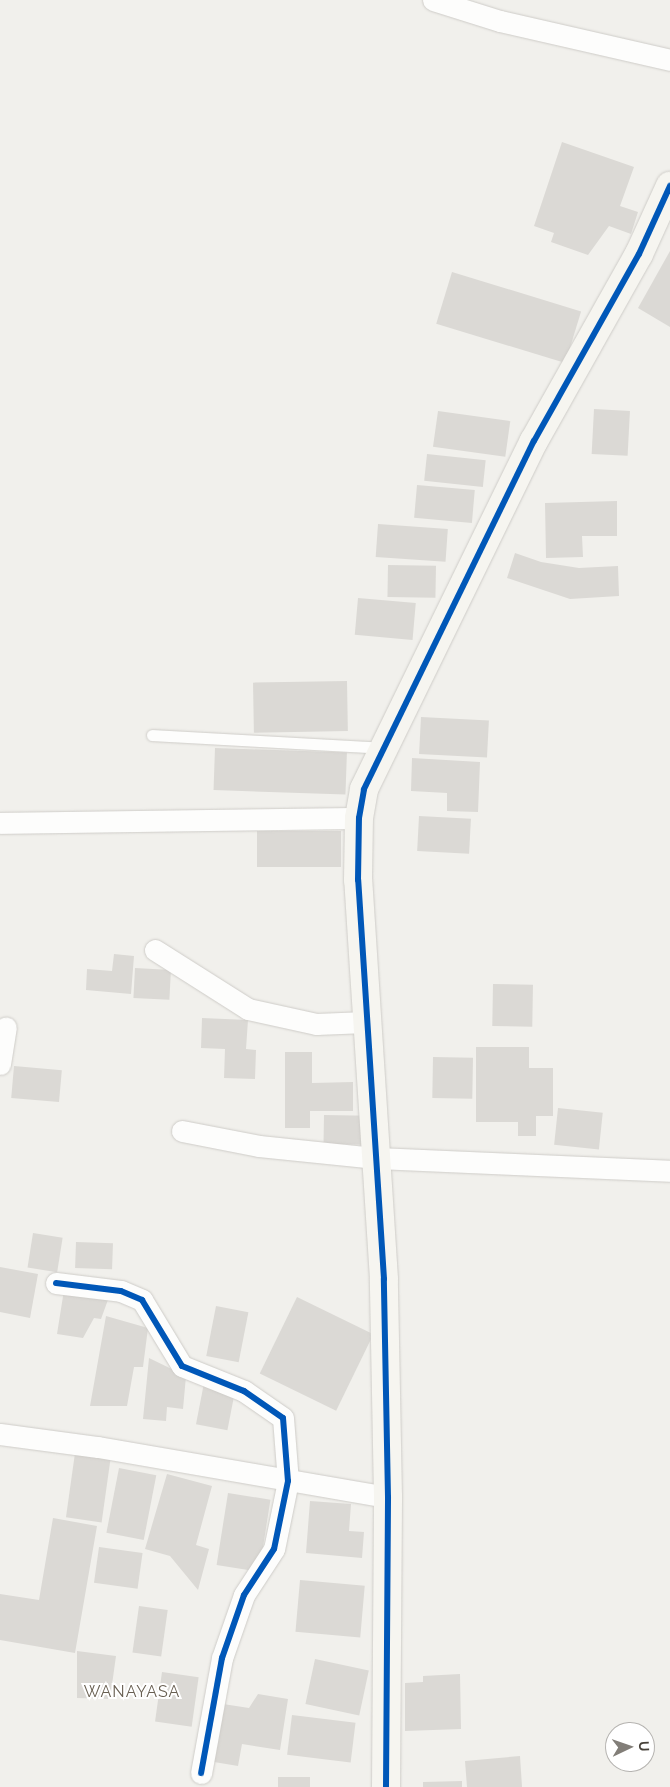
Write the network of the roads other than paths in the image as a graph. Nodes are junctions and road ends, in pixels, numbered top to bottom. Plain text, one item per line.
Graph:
1 (433, 0) edge
2 (670, 60) edge
3 (670, 186) edge
4 (152, 735) dead end
5 (381, 748) junction
6 (359, 818) junction
7 (0, 823) edge
8 (155, 950) dead end
9 (366, 1022) junction
10 (6, 1026) dead end
11 (0, 1064) edge
12 (182, 1131) dead end
13 (376, 1158) junction
14 (670, 1171) edge
15 (56, 1283) dead end
16 (0, 1434) edge
17 (288, 1481) junction
18 (388, 1497) junction
19 (201, 1773) dead end
20 (386, 1787) edge

1 - 2 street
3 - 5 street
4 - 5 lane
5 - 6 street
6 - 7 street
6 - 9 street
8 - 9 street
9 - 13 street
10 - 11 street
12 - 13 street
13 - 14 street
13 - 18 street
15 - 17 street
16 - 17 street
17 - 18 street
17 - 19 street
18 - 20 street

